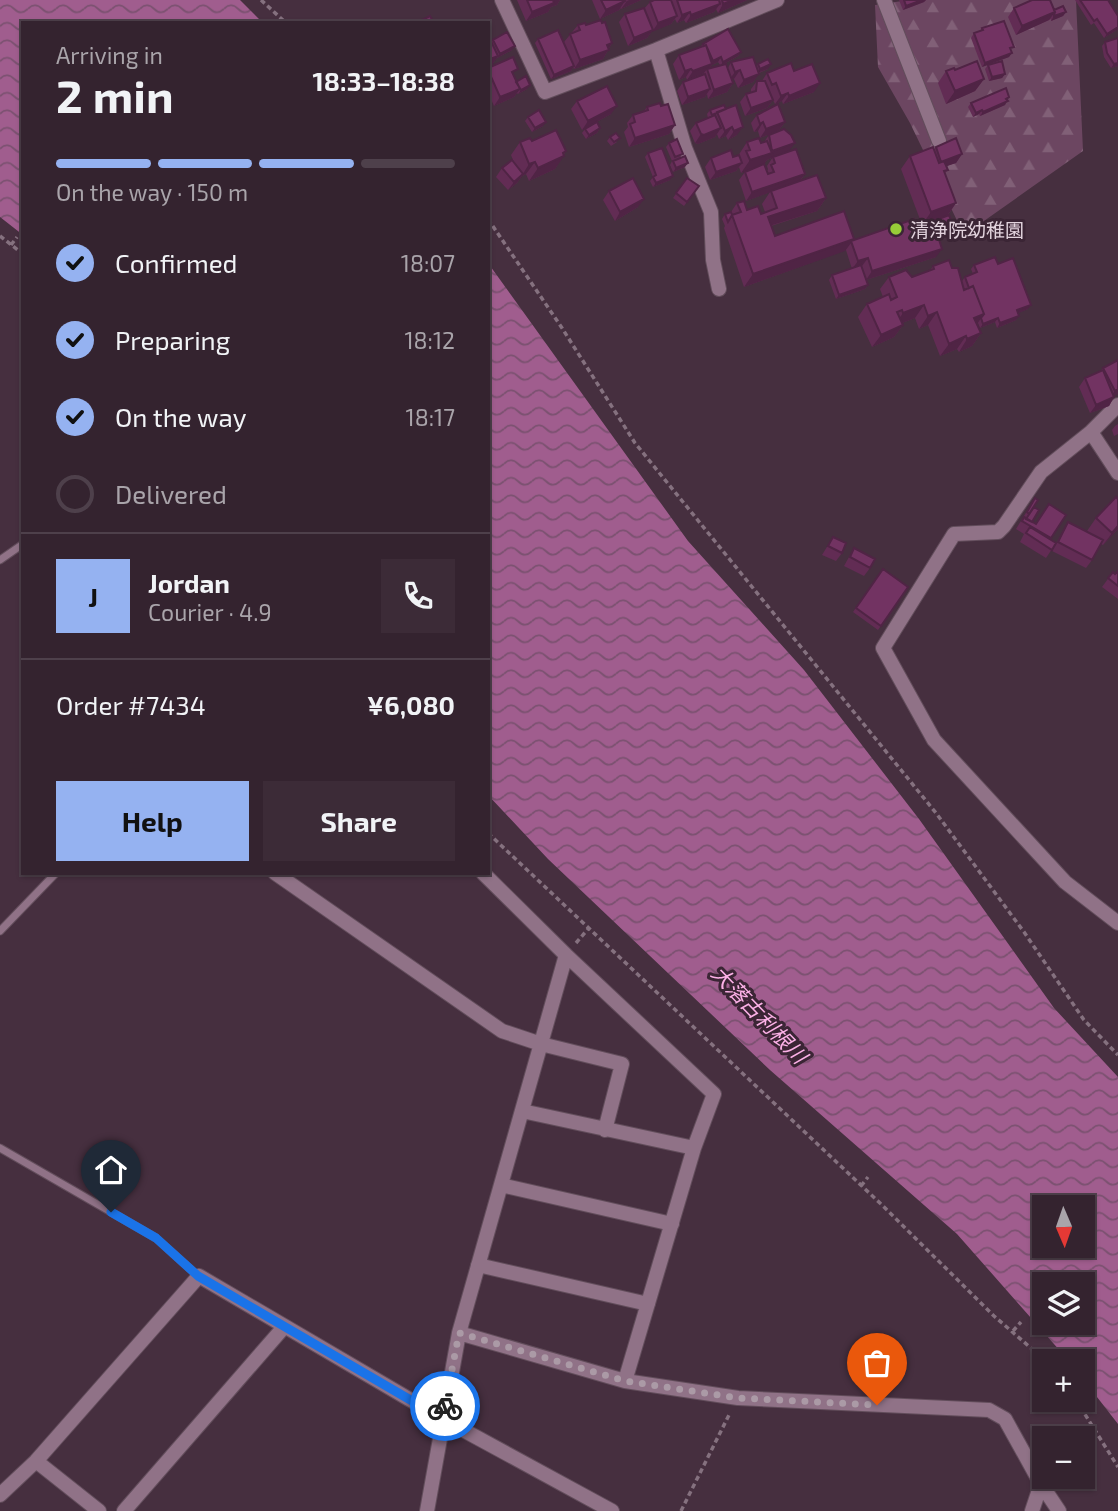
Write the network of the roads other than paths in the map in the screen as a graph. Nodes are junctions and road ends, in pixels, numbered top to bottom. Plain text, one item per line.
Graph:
1 (502, 0) edge
2 (777, 0) edge
3 (884, 0) edge
4 (656, 50) junction
5 (939, 141) dead end
6 (719, 289) dead end
7 (1118, 405) edge
8 (1091, 432) junction
9 (1118, 473) edge
10 (21, 545) edge
11 (0, 560) edge
12 (54, 875) edge
13 (278, 875) edge
14 (485, 875) edge
15 (1118, 923) edge
16 (0, 931) edge
17 (566, 955) junction
18 (541, 1044) junction
19 (522, 1111) junction
20 (606, 1130) junction
21 (0, 1148) edge
22 (694, 1148) junction
23 (501, 1185) junction
24 (672, 1224) junction
25 (478, 1265) junction
26 (198, 1276) junction
27 (648, 1304) junction
28 (284, 1327) junction
29 (459, 1333) junction
30 (625, 1381) junction
31 (443, 1419) junction
32 (36, 1461) junction
33 (1032, 1468) edge
34 (1040, 1489) edge
35 (1044, 1489) edge
36 (0, 1495) edge
37 (99, 1511) edge
38 (124, 1511) edge
39 (427, 1511) edge
40 (612, 1511) edge
41 (1032, 1511) edge
42 (1059, 1511) edge

1 - 4 street
2 - 4 street
3 - 5 street
4 - 6 street
7 - 8 street
8 - 9 street
8 - 15 street
10 - 11 lane
12 - 16 lane
13 - 18 street
14 - 17 street
17 - 18 street
17 - 22 street
18 - 19 street
18 - 20 street
19 - 20 street
19 - 23 street
20 - 22 street
21 - 26 lane
22 - 24 street
23 - 24 street
23 - 25 street
24 - 27 street
25 - 27 street
25 - 29 street
26 - 28 street
26 - 32 street
27 - 30 street
28 - 31 street
28 - 38 street
29 - 30 street
29 - 31 street
30 - 33 street
31 - 39 street
31 - 40 street
32 - 36 street
32 - 37 street
34 - 41 street
35 - 42 street

